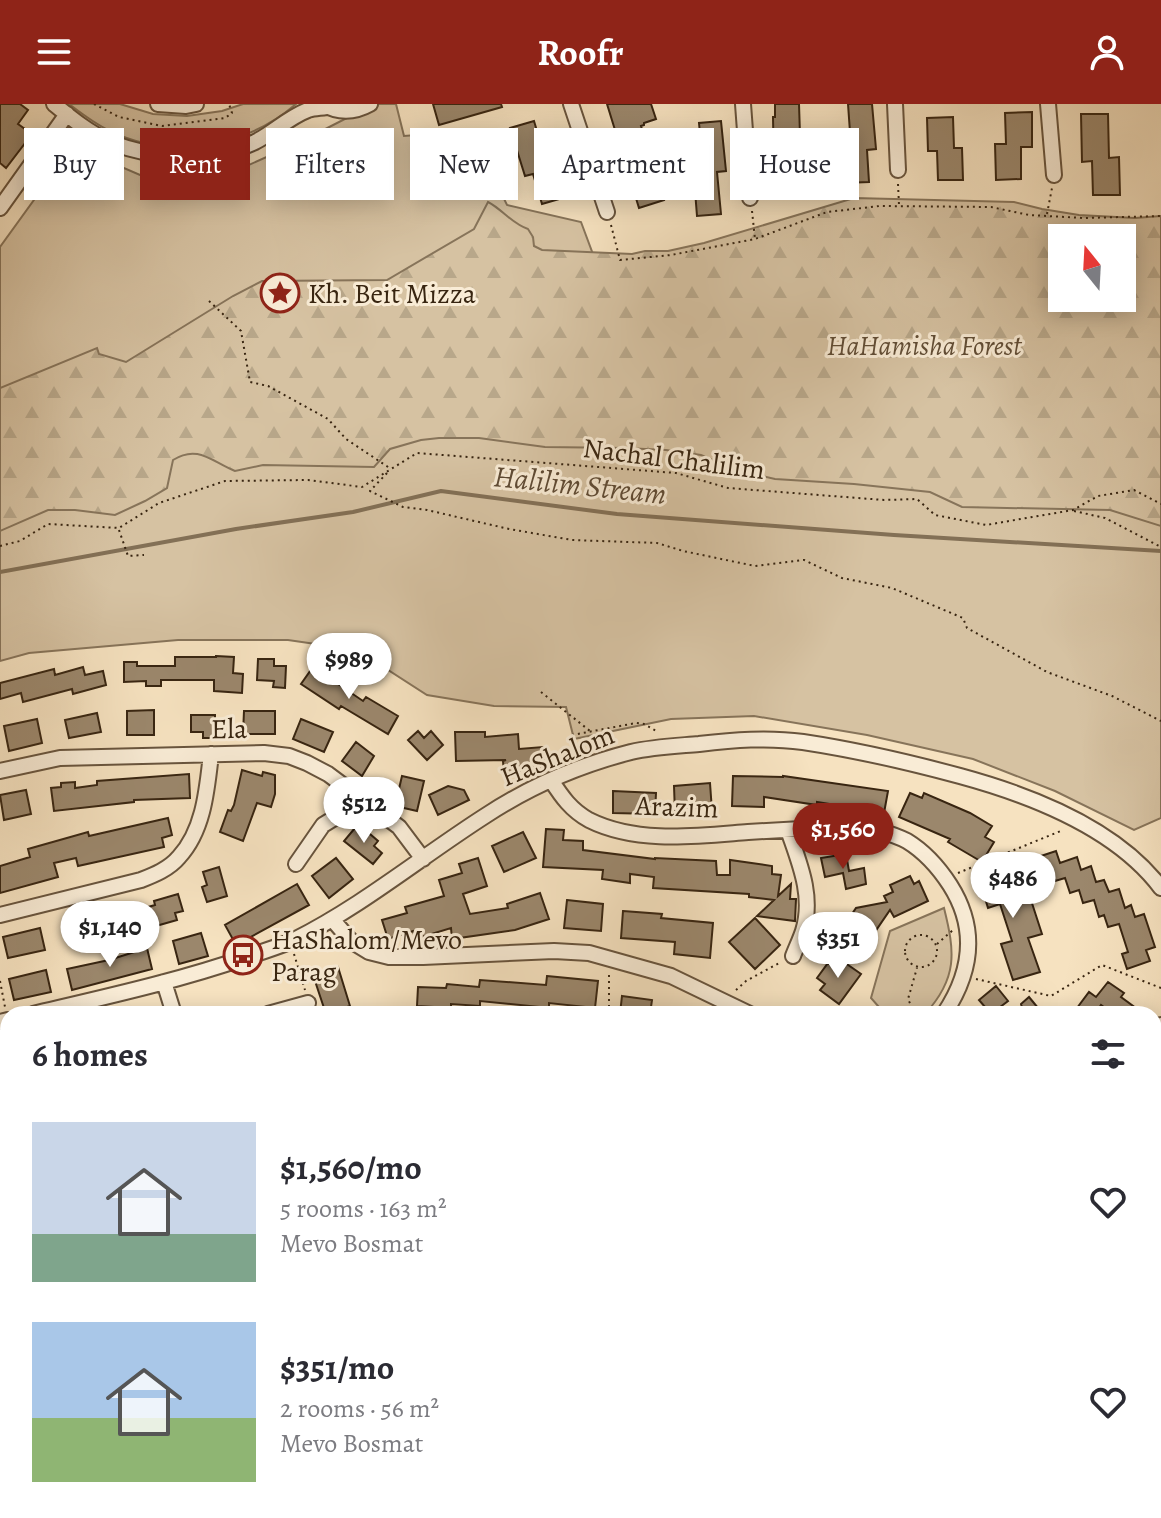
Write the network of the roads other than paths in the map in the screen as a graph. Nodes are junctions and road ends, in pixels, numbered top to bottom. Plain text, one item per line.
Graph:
1 (54, 104) edge
2 (158, 104) edge
3 (196, 104) edge
4 (370, 104) edge
5 (571, 104) edge
6 (743, 104) edge
7 (895, 104) edge
8 (1048, 104) edge
9 (324, 105) edge
10 (67, 114) junction
11 (745, 128) edge
12 (898, 170) road end
13 (1054, 175) road end
14 (0, 180) edge
15 (13, 190) junction
16 (0, 208) edge
17 (607, 212) road end
18 (211, 754) junction
19 (0, 771) edge
20 (551, 780) junction
21 (353, 793) junction
22 (788, 830) junction
23 (423, 859) junction
24 (296, 864) dead end
25 (1161, 888) edge
26 (0, 915) edge
27 (332, 919) junction
28 (793, 956) road end
29 (164, 982) junction
30 (308, 1003) road end
31 (66, 1006) edge
32 (172, 1006) edge
33 (297, 1006) edge
34 (734, 1006) edge
35 (948, 1006) edge

1 - 10 street
2 - 3 street
4 - 9 street
5 - 17 street
6 - 11 street
7 - 12 street
8 - 13 street
9 - 10 street
10 - 15 street
14 - 15 street
15 - 16 street
18 - 19 street, Ela
18 - 21 street, Ela
18 - 26 street
20 - 22 street, Arazim
20 - 23 street, HaShalom
20 - 25 street, HaShalom
21 - 23 street, Ela
21 - 24 street
22 - 28 street
22 - 35 street, Arazim
23 - 27 street, HaShalom
27 - 29 street, HaShalom
27 - 34 street
29 - 31 street, HaShalom
29 - 32 street
30 - 33 street

